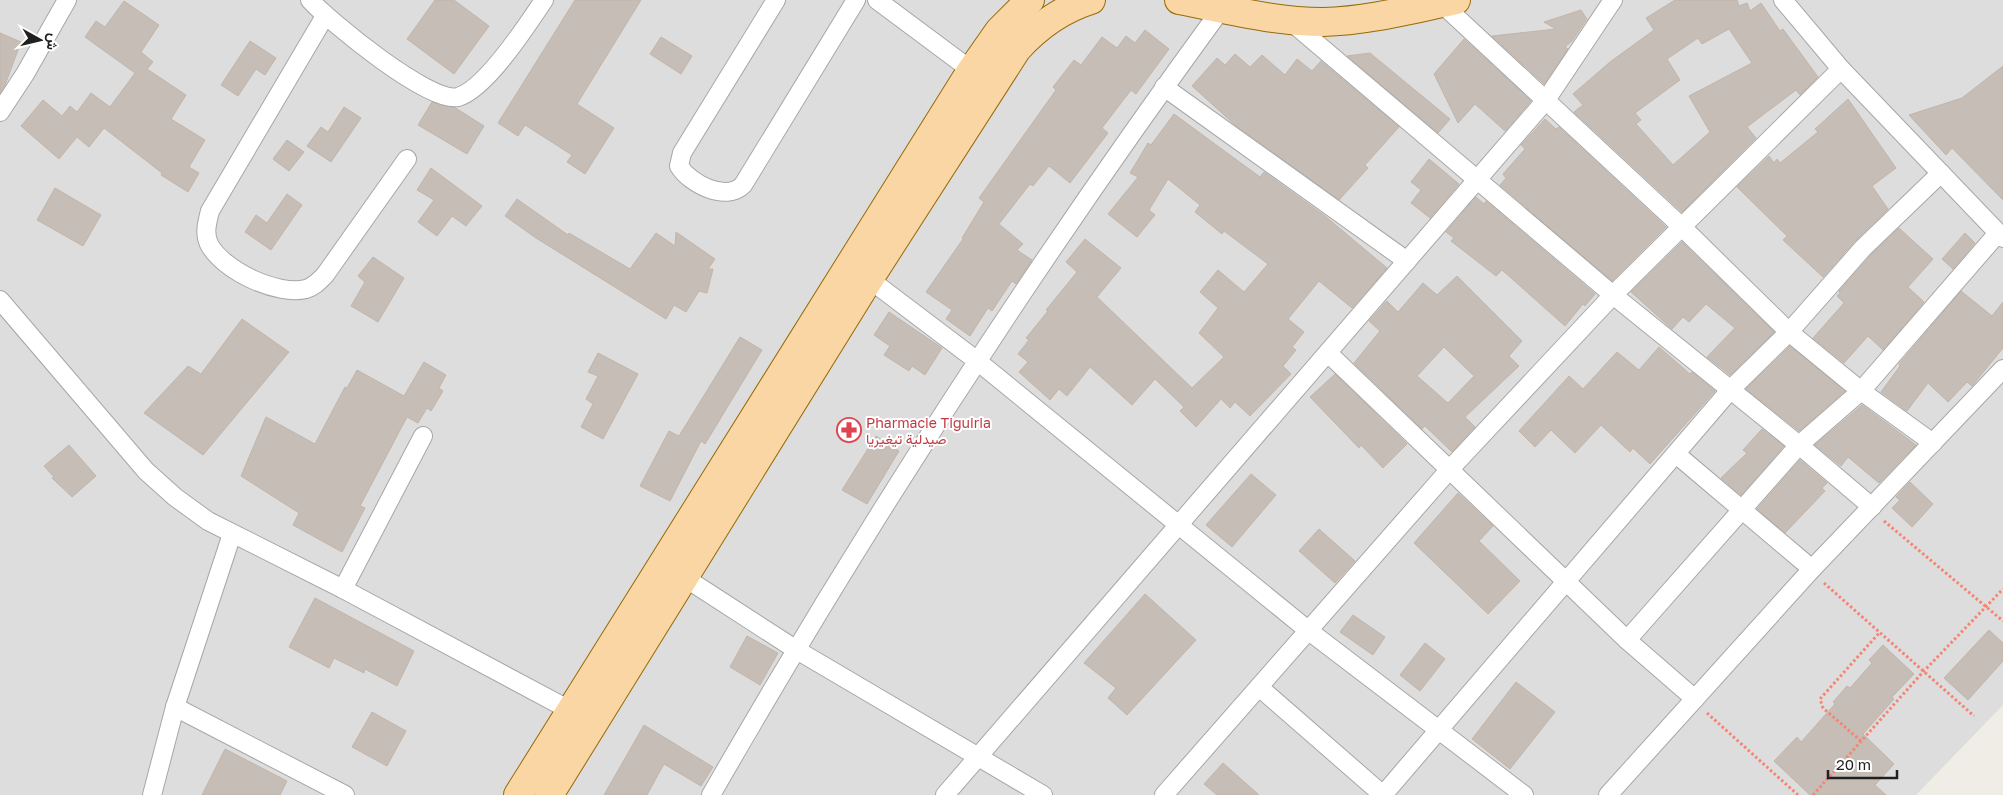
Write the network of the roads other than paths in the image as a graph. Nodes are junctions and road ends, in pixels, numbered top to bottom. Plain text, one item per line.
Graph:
1 (67, 0) edge
2 (310, 0) edge
3 (544, 0) edge
4 (776, 0) edge
5 (856, 0) edge
6 (877, 0) edge
7 (1030, 0) edge
8 (1091, 0) edge
9 (1179, 0) edge
10 (1613, 0) edge
11 (1783, 0) edge
12 (1449, 2) edge
13 (1222, 8) junction
14 (325, 16) junction
15 (1287, 18) junction
16 (1841, 69) junction
17 (981, 78) junction
18 (1164, 87) junction
19 (1546, 100) junction
20 (0, 112) edge
21 (407, 159) dead end
22 (1941, 173) junction
23 (1475, 179) junction
24 (1682, 227) junction
25 (2000, 235) edge
26 (1407, 261) junction
27 (868, 279) junction
28 (1613, 296) junction
29 (0, 300) edge
30 (1789, 332) junction
31 (1328, 353) junction
32 (976, 360) junction
33 (2003, 369) edge
34 (1731, 389) junction
35 (1861, 391) junction
36 (423, 436) dead end
37 (1933, 443) junction
38 (1799, 445) junction
39 (1676, 454) junction
40 (1450, 469) junction
41 (1871, 508) junction
42 (1743, 510) junction
43 (1180, 525) junction
44 (232, 534) junction
45 (1812, 570) junction
46 (674, 571) junction
47 (1566, 581) junction
48 (344, 589) junction
49 (1309, 631) junction
50 (1627, 640) junction
51 (795, 649) junction
52 (1259, 687) junction
53 (1694, 700) junction
54 (175, 707) junction
55 (571, 711) junction
56 (594, 724) junction
57 (1440, 730) junction
58 (978, 756) junction
59 (152, 795) edge
60 (345, 795) edge
61 (518, 795) edge
62 (549, 795) edge
63 (711, 795) edge
64 (945, 795) edge
65 (1043, 795) edge
66 (1164, 795) edge
67 (1383, 795) edge
68 (1524, 795) edge
69 (1608, 795) edge

1 - 20 street
2 - 14 street
3 - 14 street
4 - 5 street
6 - 17 street
7 - 17 main road
8 - 17 main road
9 - 13 main road
10 - 19 street
11 - 16 street
12 - 15 main road
12 - 19 street
13 - 15 main road
13 - 18 street
14 - 21 street
15 - 23 street
16 - 22 street
16 - 24 street
17 - 27 main road
17 - 46 main road
18 - 26 street
18 - 32 street
19 - 23 street
19 - 24 street
22 - 25 street
22 - 30 street
23 - 26 street
23 - 28 street
24 - 28 street
24 - 30 street
25 - 35 street
26 - 31 street
27 - 32 street
27 - 46 main road
28 - 34 street
28 - 40 street
29 - 44 street
30 - 34 street
30 - 35 street
31 - 40 street
31 - 43 street
32 - 43 street
32 - 51 street
33 - 37 street
34 - 38 street
34 - 39 street
35 - 37 street
35 - 38 street
36 - 48 street
37 - 41 street
38 - 41 street
38 - 42 street
39 - 42 street
39 - 47 street
40 - 47 street
40 - 49 street
41 - 45 street
42 - 45 street
42 - 50 street
43 - 49 street
43 - 58 street
44 - 48 street
44 - 54 street
45 - 53 street
46 - 51 street
46 - 55 main road
46 - 56 main road
47 - 50 street
47 - 57 street
48 - 55 street
49 - 52 street
49 - 57 street
50 - 53 street
51 - 58 street
51 - 63 street
52 - 66 street
52 - 67 street
53 - 69 street
54 - 59 street
54 - 60 street
55 - 56 street
55 - 61 main road
56 - 62 main road
57 - 67 street
57 - 68 street
58 - 64 street
58 - 65 street

